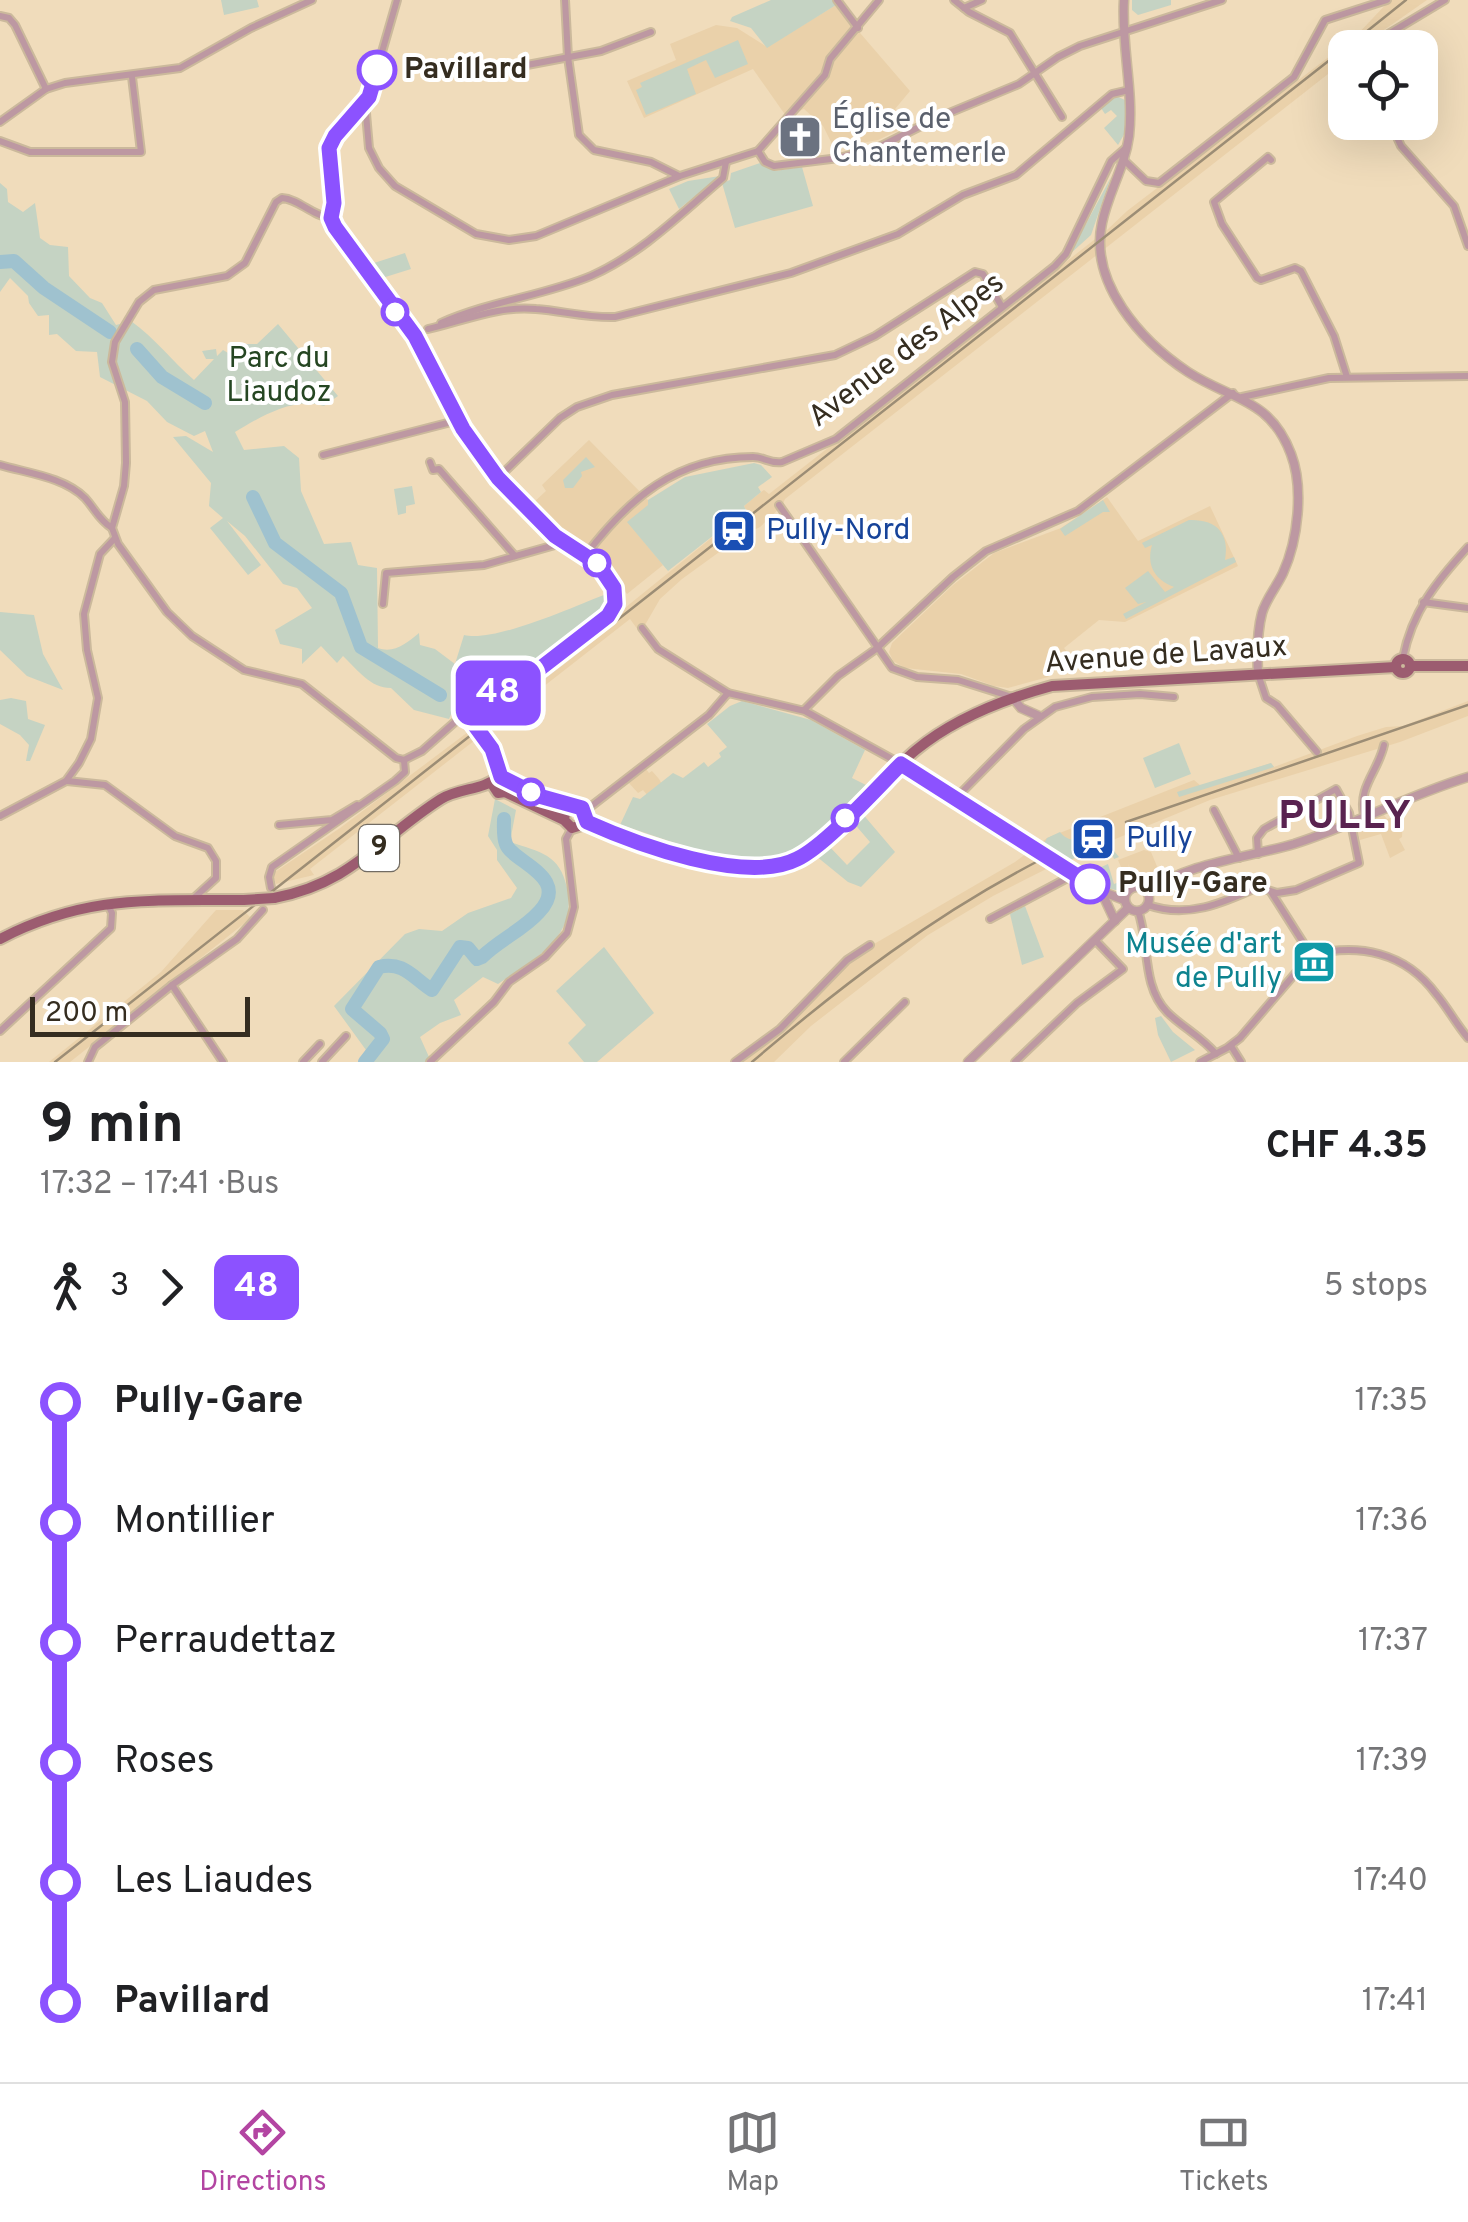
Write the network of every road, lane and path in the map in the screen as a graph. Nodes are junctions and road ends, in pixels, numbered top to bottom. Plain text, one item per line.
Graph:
1 (312, 0) edge
2 (397, 0) edge
3 (566, 0) edge
4 (836, 0) edge
5 (879, 0) edge
6 (954, 0) edge
7 (982, 0) edge
8 (1124, 0) edge
9 (1222, 0) edge
10 (1387, 0) edge
11 (1444, 0) edge
12 (302, 2) edge
13 (962, 8) junction
14 (0, 16) edge
15 (858, 28) junction
16 (1395, 30) edge
17 (1124, 31) junction
18 (652, 32) dead end
19 (568, 57) junction
20 (1036, 72) junction
21 (484, 73) dead end
22 (132, 76) junction
23 (46, 88) junction
24 (1129, 90) junction
25 (365, 102) junction
26 (1062, 117) dead end
27 (0, 122) edge
28 (1398, 140) edge
29 (0, 141) edge
30 (1128, 147) junction
31 (758, 151) junction
32 (1271, 160) dead end
33 (726, 162) junction
34 (1124, 165) junction
35 (1108, 168) junction
36 (680, 176) junction
37 (331, 218) junction
38 (1468, 246) edge
39 (1002, 307) junction
40 (428, 330) junction
41 (415, 336) junction
42 (1468, 376) edge
43 (1347, 377) junction
44 (1238, 395) junction
45 (459, 420) junction
46 (323, 454) dead end
47 (430, 462) dead end
48 (0, 465) edge
49 (498, 478) junction
50 (779, 505) dead end
51 (112, 528) junction
52 (115, 538) junction
53 (563, 542) junction
54 (1468, 546) edge
55 (516, 556) junction
56 (586, 556) junction
57 (1423, 602) junction
58 (383, 604) dead end
59 (1468, 608) edge
60 (642, 628) dead end
61 (876, 650) junction
62 (1403, 664) junction
63 (1468, 666) edge
64 (1258, 674) junction
65 (987, 691) junction
66 (1030, 692) junction
67 (728, 694) junction
68 (1012, 697) junction
69 (1174, 697) dead end
70 (988, 707) junction
71 (804, 710) junction
72 (465, 712) junction
73 (1027, 712) junction
74 (1039, 716) junction
75 (476, 726) dead end
76 (483, 735) dead end
77 (1384, 745) dead end
78 (1317, 752) dead end
79 (406, 760) junction
80 (901, 764) junction
81 (1467, 780) edge
82 (66, 781) junction
83 (502, 784) junction
84 (956, 798) junction
85 (368, 802) junction
86 (572, 806) junction
87 (1214, 810) dead end
88 (0, 816) edge
89 (586, 816) junction
90 (1364, 816) junction
91 (1350, 821) junction
92 (568, 824) junction
93 (279, 825) dead end
94 (1258, 854) junction
95 (1239, 858) junction
96 (1075, 874) junction
97 (271, 888) dead end
98 (1101, 891) junction
99 (1270, 891) junction
100 (1147, 892) junction
101 (192, 900) junction
102 (106, 902) junction
103 (1148, 904) junction
104 (1130, 906) junction
105 (262, 910) dead end
106 (990, 918) dead end
107 (1115, 921) junction
108 (0, 939) edge
109 (1095, 940) junction
110 (870, 945) dead end
111 (1311, 955) junction
112 (172, 985) junction
113 (905, 1002) dead end
114 (0, 1031) edge
115 (346, 1036) dead end
116 (1468, 1038) edge
117 (320, 1044) dead end
118 (1231, 1046) junction
119 (1216, 1054) junction
120 (221, 1059) edge
121 (974, 1060) edge
122 (88, 1062) edge
123 (206, 1062) edge
124 (303, 1062) edge
125 (322, 1062) edge
126 (430, 1062) edge
127 (735, 1062) edge
128 (844, 1062) edge
129 (1014, 1062) edge
130 (1200, 1062) edge
131 (1241, 1062) edge

1 - 12 street
2 - 25 street
3 - 19 street
4 - 15 street
5 - 15 street
6 - 13 street
7 - 13 street
8 - 17 street
9 - 17 street
10 - 34 street
11 - 16 street
12 - 22 street
13 - 20 street
14 - 23 street
15 - 31 street
17 - 20 street
17 - 24 street
18 - 19 street
19 - 21 street
19 - 36 street
20 - 26 street
20 - 31 street
22 - 23 street
22 - 29 street
23 - 27 street
24 - 30 street
24 - 40 street
25 - 36 street
25 - 37 street
28 - 38 street
30 - 34 street
30 - 35 street, Avenue des Alpes
31 - 33 street
32 - 43 street
33 - 36 street
33 - 40 street
34 - 35 street
34 - 44 street
35 - 39 street, Avenue des Alpes
37 - 41 street
37 - 51 street
39 - 49 street
39 - 56 street, Avenue des Alpes
40 - 41 street
41 - 45 street
42 - 43 street
43 - 44 street
44 - 61 street
44 - 64 street
45 - 46 street
45 - 49 street
47 - 55 street
48 - 51 street
49 - 53 street
50 - 61 street
51 - 52 street
52 - 79 street
52 - 82 street
53 - 55 street
53 - 56 street
54 - 57 street
55 - 58 street
56 - 72 street
57 - 59 street
57 - 62 street
60 - 67 street
61 - 65 street
61 - 71 street
62 - 63 main road, Avenue de Lavaux
62 - 64 main road, Avenue de Lavaux
64 - 66 main road, Avenue de Lavaux
64 - 78 street
65 - 68 street
65 - 70 street
66 - 68 main road, Avenue de Lavaux
66 - 73 street
67 - 71 street
67 - 89 street
68 - 70 main road, Avenue de Lavaux
68 - 73 street
69 - 74 street
70 - 80 main road, Avenue de Lavaux
71 - 80 street
72 - 75 street
72 - 79 street
73 - 74 street
74 - 84 street
76 - 83 street
77 - 90 street
79 - 85 street
80 - 84 street
80 - 89 main road, Avenue de Lavaux
81 - 90 street
82 - 88 street
82 - 101 street
83 - 86 main road
83 - 92 main road
83 - 101 main road, 9, bridge
84 - 96 street
85 - 93 street
85 - 97 street
86 - 89 main road, Avenue de Lavaux
86 - 92 main road
87 - 95 street
89 - 92 main road
90 - 91 street
91 - 94 street
91 - 94 street
91 - 99 street
92 - 126 street
94 - 95 street
95 - 100 street
96 - 98 street
96 - 106 street
98 - 104 street
98 - 107 street
99 - 103 street
99 - 111 street
100 - 103 street
100 - 104 street
101 - 102 main road, 9
102 - 108 main road, 9
102 - 114 street
103 - 104 street
104 - 107 street
104 - 119 street
105 - 112 street
107 - 109 street
109 - 121 street
109 - 129 street
110 - 127 street
111 - 116 street
111 - 118 street
112 - 120 street
112 - 122 street
113 - 128 street
115 - 125 street
117 - 124 street
118 - 119 street
118 - 131 street
119 - 130 street
120 - 123 street

